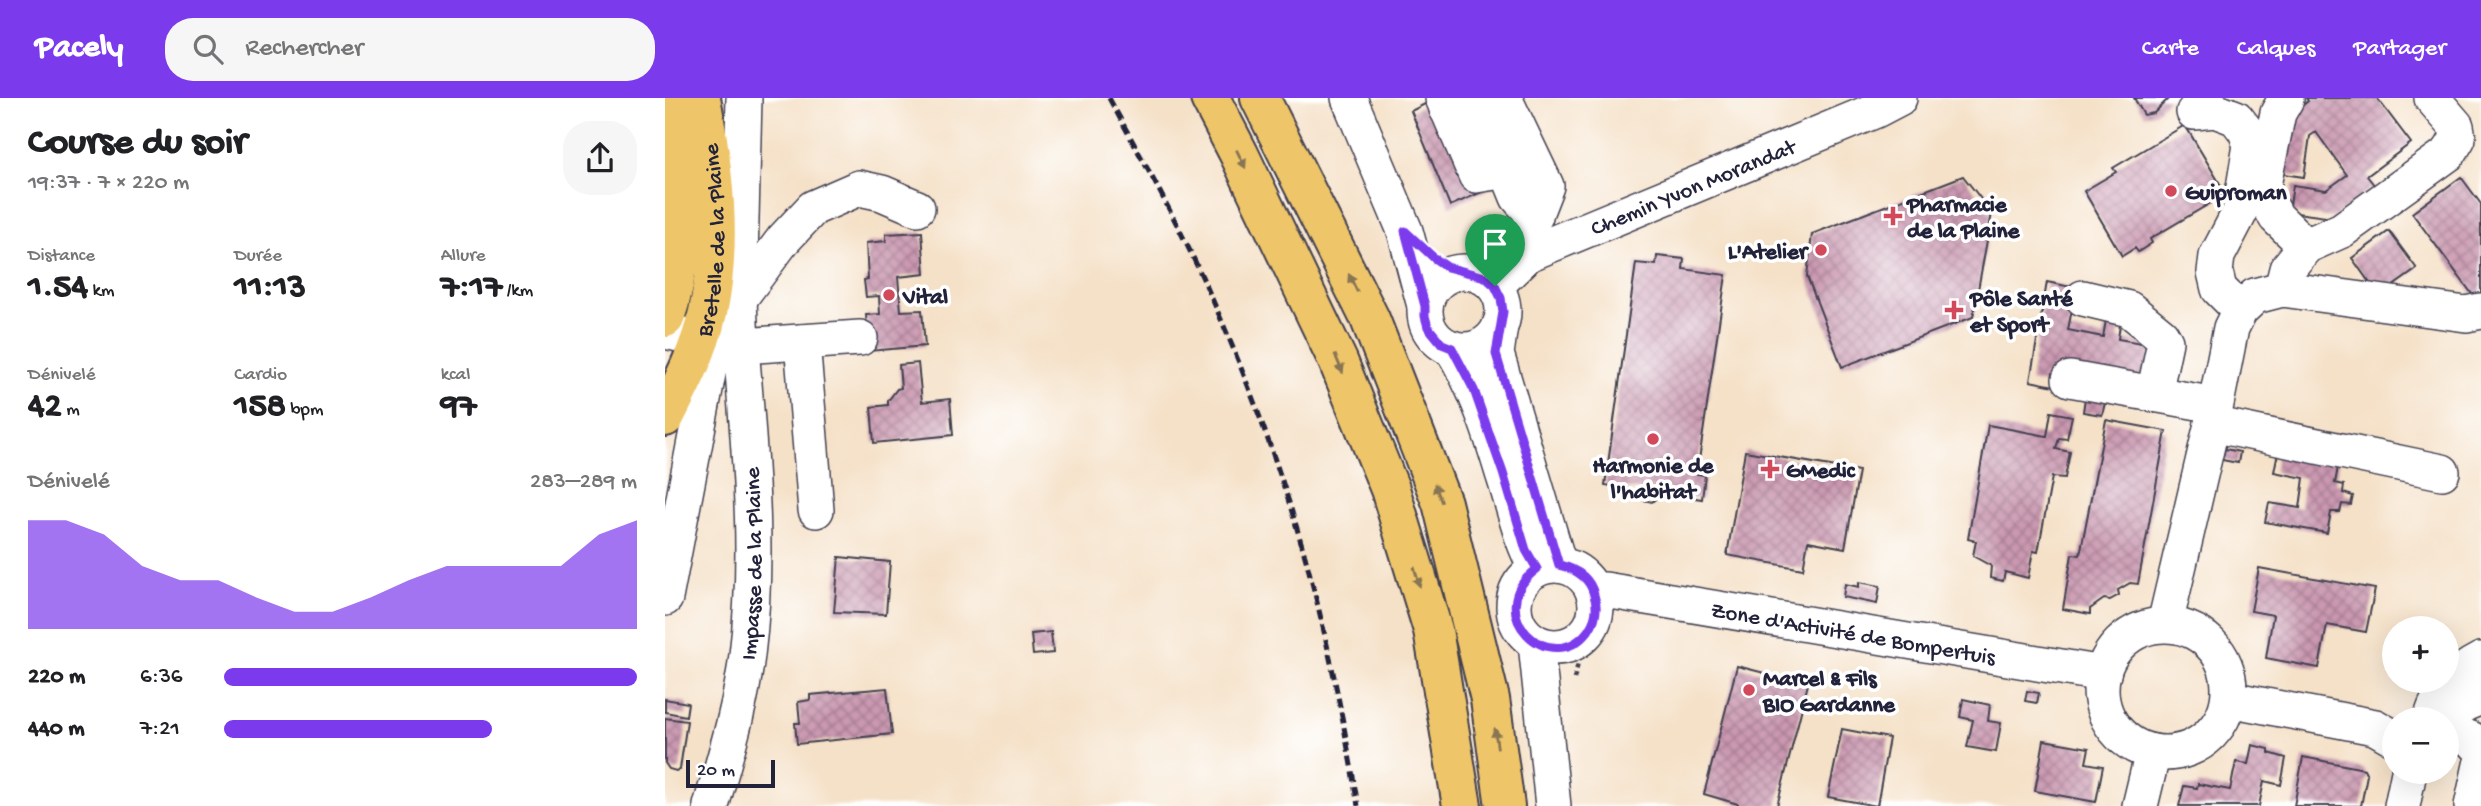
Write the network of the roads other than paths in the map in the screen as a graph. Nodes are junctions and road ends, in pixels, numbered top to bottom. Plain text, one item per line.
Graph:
1 (674, 98) edge
2 (701, 98) edge
3 (744, 98) edge
4 (1210, 98) edge
5 (1260, 98) edge
6 (1349, 98) edge
7 (1899, 98) edge
8 (2432, 98) edge
9 (2286, 99) edge
10 (2193, 113) dead end
11 (1476, 129) edge
12 (917, 208) dead end
13 (1535, 216) junction
14 (1405, 231) junction
15 (2307, 246) junction
16 (1528, 254) junction
17 (1460, 271) junction
18 (1495, 286) junction
19 (2295, 291) junction
20 (2083, 298) dead end
21 (739, 299) junction
22 (1425, 306) junction
23 (2240, 310) junction
24 (2481, 311) edge
25 (665, 317) edge
26 (1500, 325) junction
27 (860, 338) dead end
28 (705, 340) edge
29 (802, 342) junction
30 (1452, 348) junction
31 (2070, 379) dead end
32 (2154, 394) junction
33 (2213, 415) junction
34 (665, 417) edge
35 (2442, 472) dead end
36 (816, 510) dead end
37 (1548, 567) junction
38 (1599, 590) junction
39 (665, 598) edge
40 (2165, 624) junction
41 (1564, 640) junction
42 (2481, 660) edge
43 (2103, 674) junction
44 (2229, 699) junction
45 (2454, 706) edge
46 (2382, 731) edge
47 (2481, 749) edge
48 (2153, 752) junction
49 (2481, 765) edge
50 (2407, 784) edge
51 (1552, 799) edge
52 (711, 806) edge
53 (1462, 806) edge
54 (1505, 806) edge
55 (2140, 806) edge
56 (2402, 806) edge
57 (2472, 806) edge

1 - 25 main road, Bretelle de la Plaine
2 - 28 main road, Bretelle de la Plaine
3 - 21 street
4 -> 53 main road
54 -> 5 main road
6 - 14 street
7 - 16 street, Chemin Yvon Morandat
8 - 15 street
9 - 15 street
10 - 23 street
11 - 13 street
11 - 13 street
12 - 21 street
13 - 16 street
14 - 17 street
14 - 22 street
15 - 19 street
16 - 18 street, Chemin Yvon Morandat
17 - 18 street
17 - 22 street
18 - 26 street
19 - 23 street
19 - 24 street
20 - 32 street
21 - 28 street
22 - 30 street
23 - 33 street
26 - 30 street
26 - 37 street
27 - 29 street
28 - 29 street
28 - 34 main road, Bretelle de la Plaine
28 - 39 street
28 - 52 street, Impasse de la Plaine
29 - 36 street
30 - 37 street
31 - 32 street
32 - 33 street
33 - 35 street
33 - 40 street
37 - 38 street
37 - 41 street
38 - 41 street
38 - 43 street, Zone d'Activité de Bompertuis
40 - 43 street
40 - 44 street
41 - 51 street
42 - 45 street
43 - 48 street
44 - 46 street
44 - 48 street
45 - 47 street
48 - 55 street
49 - 57 street
50 - 56 street

